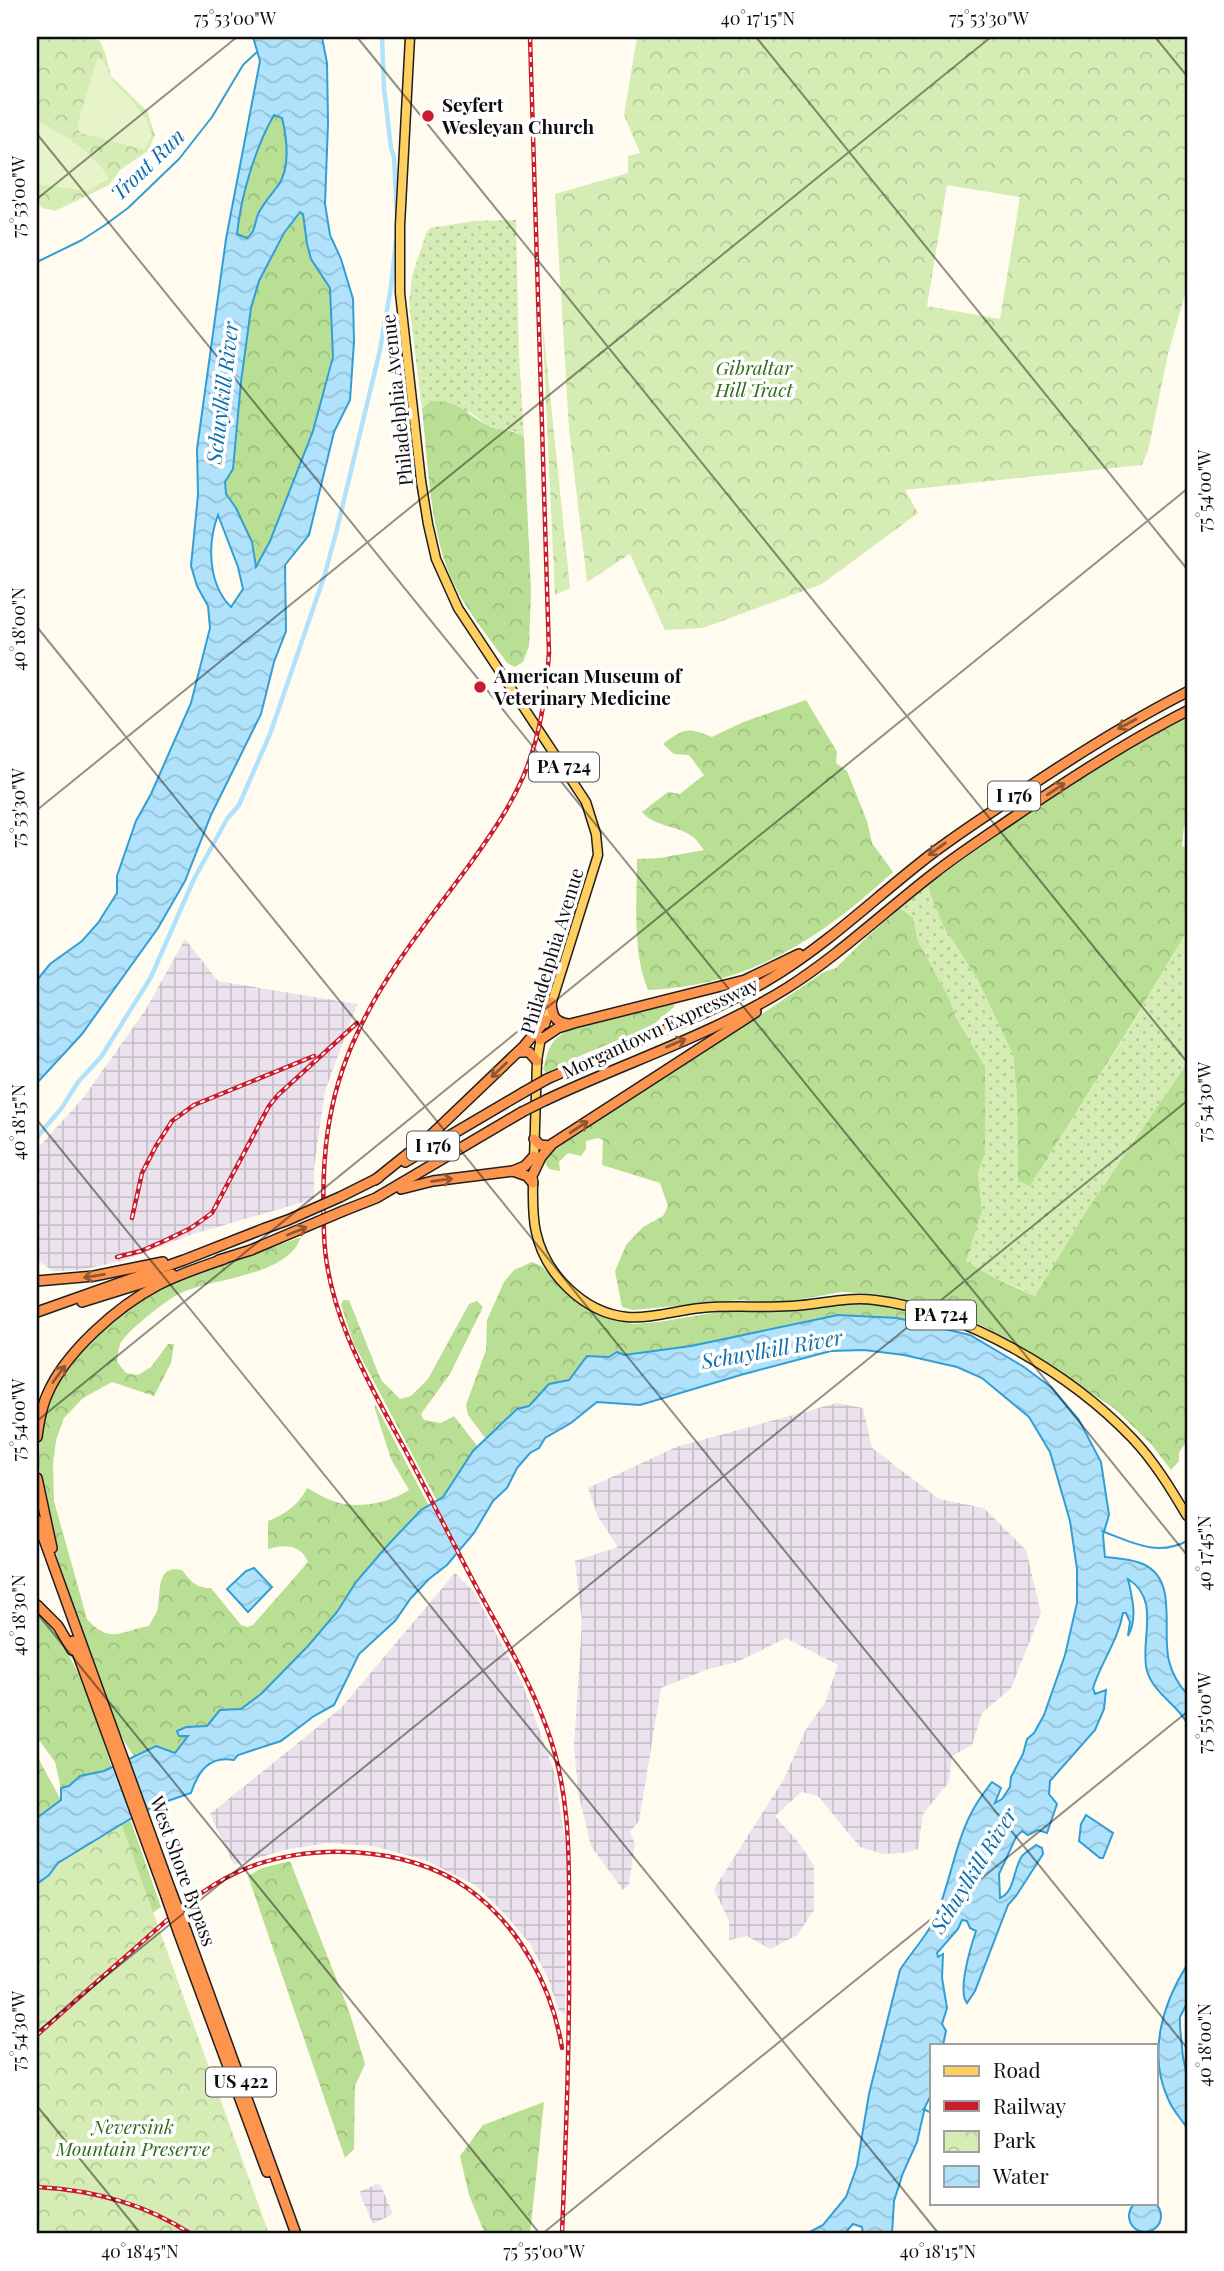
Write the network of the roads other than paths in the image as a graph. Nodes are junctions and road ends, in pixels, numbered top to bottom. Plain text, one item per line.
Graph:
1 (410, 37) edge
2 (1187, 692) edge
3 (1187, 711) edge
4 (852, 918) junction
5 (864, 932) junction
6 (551, 1002) junction
7 (546, 1020) junction
8 (570, 1024) junction
9 (540, 1040) junction
10 (518, 1052) junction
11 (537, 1061) junction
12 (534, 1139) junction
13 (550, 1146) junction
14 (534, 1156) junction
15 (513, 1171) junction
16 (533, 1179) junction
17 (375, 1180) junction
18 (376, 1198) junction
19 (231, 1242) junction
20 (224, 1259) junction
21 (37, 1281) edge
22 (37, 1314) edge
23 (37, 1437) edge
24 (37, 1478) edge
25 (1187, 1516) edge
26 (37, 1520) edge
27 (37, 1535) edge
28 (63, 1597) junction
29 (37, 1605) edge
30 (92, 1695) junction
31 (107, 1723) junction
32 (182, 1932) junction
33 (290, 2234) edge
34 (296, 2234) edge

1 - 6 main road, Philadelphia Avenue / PA 724
2 -> 4 highway, Morgantown Expressway / I 176
5 -> 3 highway, Morgantown Expressway / I 176
4 - 8 highway
4 - 17 highway, Morgantown Expressway / I 176, bridge
13 -> 5 highway
18 -> 5 highway, Morgantown Expressway / I 176, bridge
6 - 7 main road, Philadelphia Avenue / PA 724
6 - 8 highway
7 - 9 main road, Philadelphia Avenue / PA 724
7 - 10 highway
8 - 9 highway
9 - 11 main road, Philadelphia Avenue / PA 724
10 - 11 highway
10 -> 17 highway
11 - 12 main road, Philadelphia Avenue / PA 724
12 - 13 highway
12 - 14 main road, Philadelphia Avenue / PA 724
13 - 16 highway
14 - 15 highway
14 - 16 main road, Philadelphia Avenue / PA 724
15 - 16 highway
18 -> 15 highway
16 - 25 main road, Philadelphia Avenue / PA 724
17 - 19 highway, Morgantown Expressway / I 176, bridge
20 -> 18 highway, Morgantown Expressway / I 176, bridge
19 -> 21 highway
19 - 22 highway
20 - 22 highway
23 -> 20 highway
24 - 28 highway
26 - 28 highway, West Shore Bypass / US 422
27 - 30 highway, West Shore Bypass / US 422
28 - 31 highway, West Shore Bypass / US 422
29 - 30 highway
30 - 31 highway, West Shore Bypass / US 422
31 - 32 highway, West Shore Bypass / US 422, bridge
32 - 33 highway, West Shore Bypass / US 422
32 - 34 highway, West Shore Bypass / US 422

